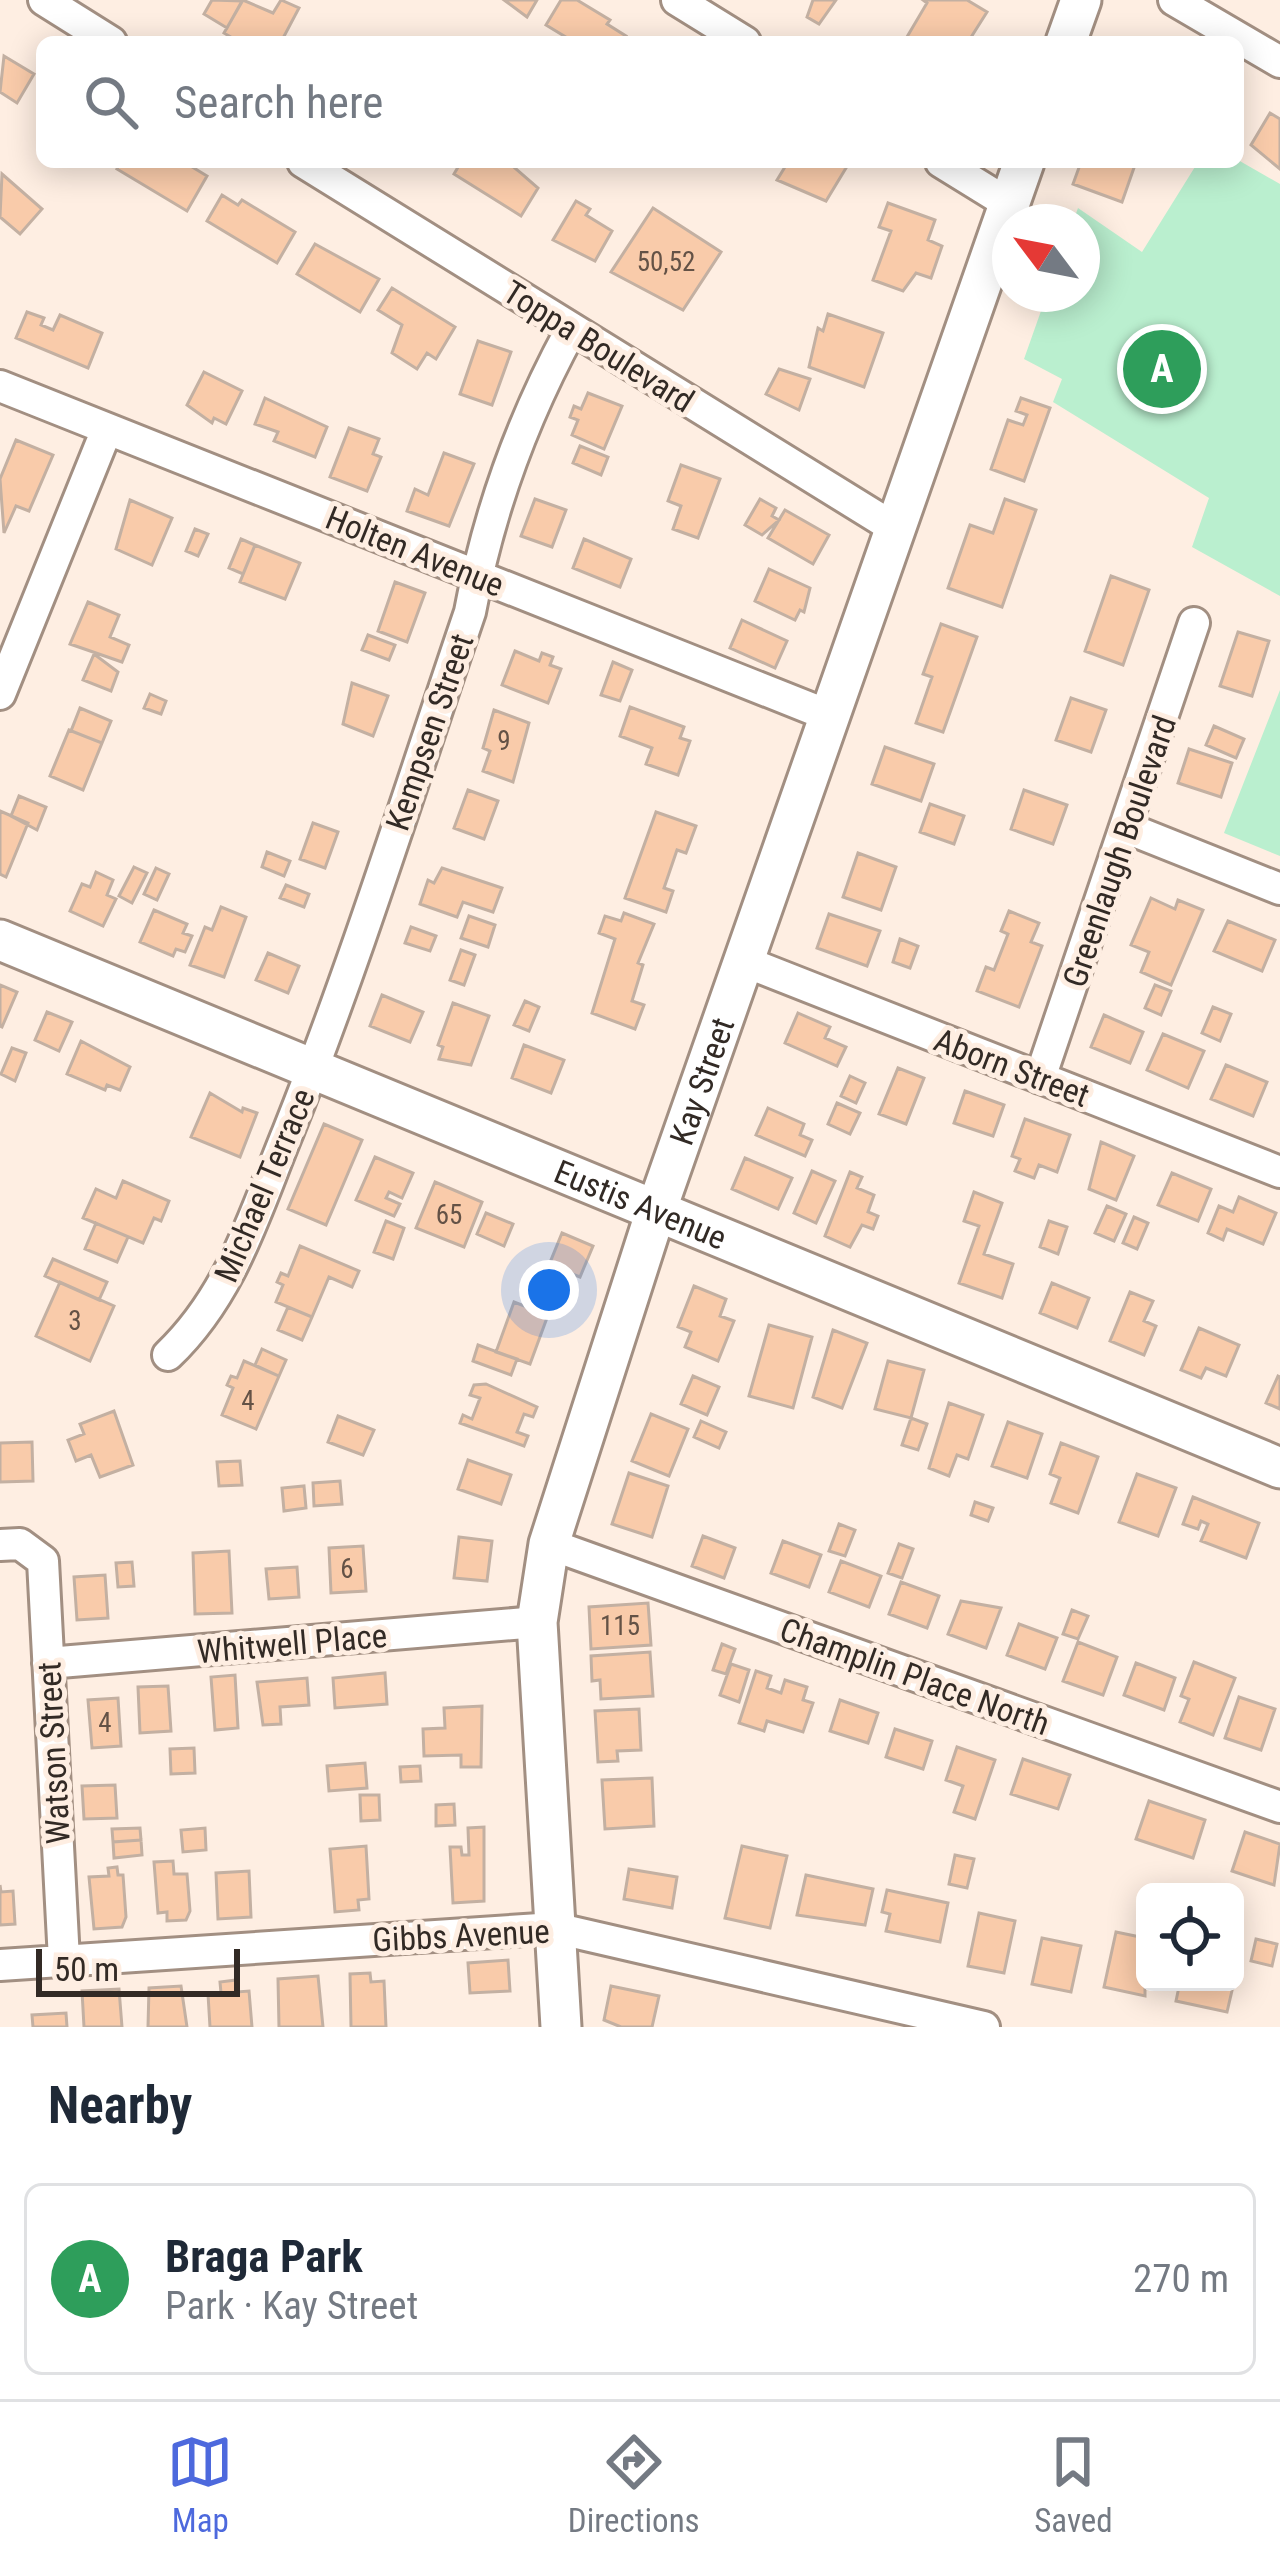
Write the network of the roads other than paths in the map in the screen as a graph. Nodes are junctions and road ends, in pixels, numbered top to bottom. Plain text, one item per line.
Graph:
1 (44, 0) edge
2 (677, 0) edge
3 (1081, 0) edge
4 (1174, 0) edge
5 (101, 36) edge
6 (736, 36) edge
7 (1068, 36) edge
8 (1236, 36) edge
9 (1244, 41) edge
10 (1280, 62) edge
11 (313, 168) edge
12 (951, 168) edge
13 (1022, 168) edge
14 (1009, 204) joint
15 (992, 253) edge
16 (571, 330) junction
17 (0, 386) edge
18 (107, 429) junction
19 (896, 529) junction
20 (477, 576) junction
21 (1194, 623) dead end
22 (0, 694) edge
23 (830, 716) junction
24 (1127, 828) junction
25 (1280, 889) edge
26 (0, 940) edge
27 (743, 961) junction
28 (313, 1069) junction
29 (1040, 1078) junction
30 (1280, 1172) edge
31 (656, 1211) junction
32 (168, 1355) dead end
33 (1280, 1468) edge
34 (549, 1544) junction
35 (0, 1546) edge
36 (537, 1622) junction
37 (48, 1663) junction
38 (1280, 1807) edge
39 (555, 1928) junction
40 (64, 1960) junction
41 (0, 1965) edge
42 (561, 2027) edge
43 (984, 2027) edge

1 - 5 street
2 - 6 street
3 - 7 street
4 - 8 street
9 - 10 street
11 - 16 street, Toppa Boulevard
12 - 14 street
13 - 14 street, Kay Street
15 - 19 street, Kay Street
16 - 19 street, Toppa Boulevard
16 - 20 street, Kempsen Street
17 - 18 street, Holten Avenue
18 - 20 street, Holten Avenue
18 - 22 street
19 - 23 street, Kay Street
20 - 23 street, Holten Avenue
20 - 28 street, Kempsen Street
21 - 24 street, Greenlaugh Boulevard
23 - 27 street, Kay Street
24 - 25 street
24 - 29 street, Greenlaugh Boulevard
26 - 28 street, Eustis Avenue
27 - 29 street, Aborn Street
27 - 31 street, Kay Street
28 - 31 street, Eustis Avenue
28 - 32 street, Michael Terrace
29 - 30 street, Aborn Street
31 - 33 street, Eustis Avenue
31 - 34 street, Kay Street
34 - 36 street, Kay Street
34 - 38 street, Champlin Place North
35 - 37 street, Watson Street
36 - 37 street, Whitwell Place
36 - 39 street, Kay Street
37 - 40 street, Watson Street
39 - 40 street, Gibbs Avenue
39 - 42 street, Kay Street
39 - 43 street, Gibbs Avenue
40 - 41 street, Gibbs Avenue

